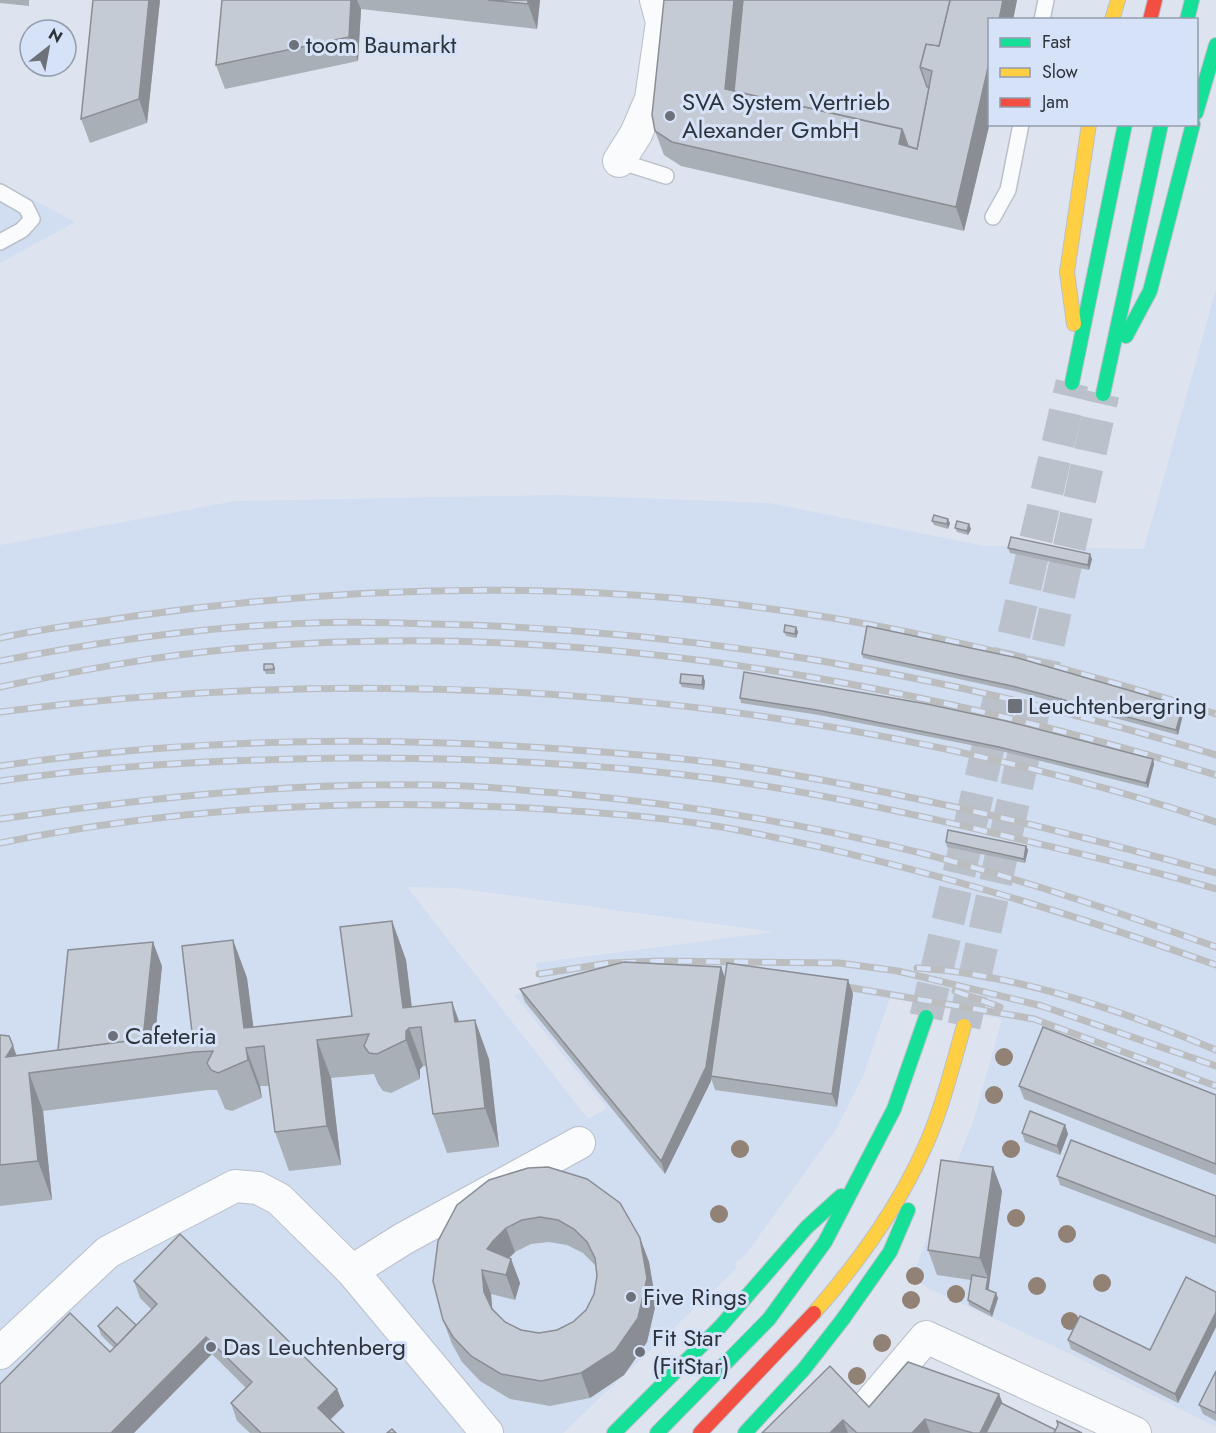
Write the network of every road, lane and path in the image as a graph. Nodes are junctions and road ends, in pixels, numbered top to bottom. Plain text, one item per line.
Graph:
1 (656, 0) edge
2 (1046, 0) edge
3 (1118, 0) edge
4 (1155, 0) edge
5 (1192, 0) edge
6 (1042, 18) edge
7 (1113, 18) edge
8 (1150, 18) edge
9 (1188, 18) edge
10 (1216, 45) edge
11 (1198, 109) edge
12 (1021, 126) edge
13 (1089, 126) edge
14 (1125, 126) edge
15 (1161, 126) edge
16 (1192, 126) edge
17 (619, 161) joint
18 (666, 176) dead end
19 (0, 192) edge
20 (993, 217) dead end
21 (0, 242) edge
22 (1078, 349) junction
23 (1107, 373) junction
24 (1072, 383) tunnel mouth
25 (1103, 394) tunnel mouth
26 (927, 1017) tunnel mouth
27 (964, 1026) tunnel mouth
28 (579, 1143) dead end
29 (917, 1164) junction
30 (853, 1185) junction
31 (352, 1271) junction
32 (0, 1353) edge
33 (870, 1403) edge
34 (487, 1433) edge
35 (614, 1433) edge
36 (657, 1433) edge
37 (700, 1433) edge
38 (745, 1433) edge
39 (1135, 1433) edge

1 - 17 street
2 - 6 lane
3 - 7 main road
4 - 8 main road
5 - 9 main road
10 - 11 main road
12 - 20 lane
13 - 22 main road
14 - 22 main road
15 - 23 main road
16 - 23 main road
17 - 18 lane
19 - 21 lane
22 - 24 main road
23 - 25 main road
26 - 30 main road
27 - 29 main road
28 - 31 street
29 - 37 main road
29 - 38 main road
30 - 35 main road
30 - 36 main road
31 - 32 street
31 - 34 street
33 - 39 street

